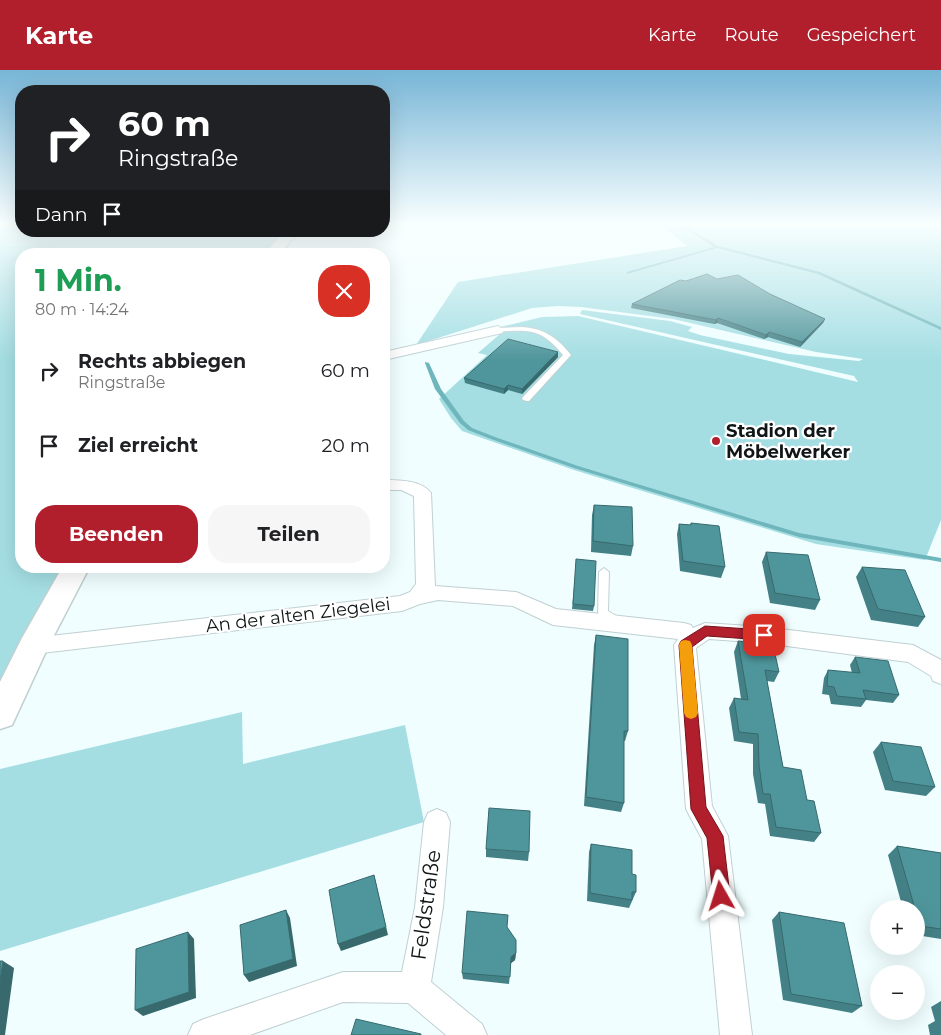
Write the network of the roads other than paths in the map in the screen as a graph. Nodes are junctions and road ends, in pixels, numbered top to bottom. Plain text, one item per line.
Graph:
1 (498, 330) joint
2 (390, 355) edge
3 (526, 399) dead end
4 (390, 485) edge
5 (604, 572) dead end
6 (73, 573) edge
7 (417, 597) junction
8 (689, 635) junction
9 (33, 646) junction
10 (940, 673) edge
11 (0, 714) edge
12 (437, 822) dead end
13 (414, 988) junction
14 (204, 1035) edge
15 (471, 1035) edge
16 (736, 1035) edge

1 - 2 street
1 - 3 lane
4 - 7 street
5 - 8 lane
6 - 9 street
7 - 8 street
7 - 9 street, An der alten Ziegelei
8 - 10 street
8 - 16 street
9 - 11 street
12 - 13 street, Feldstraße
13 - 14 street
13 - 15 street

